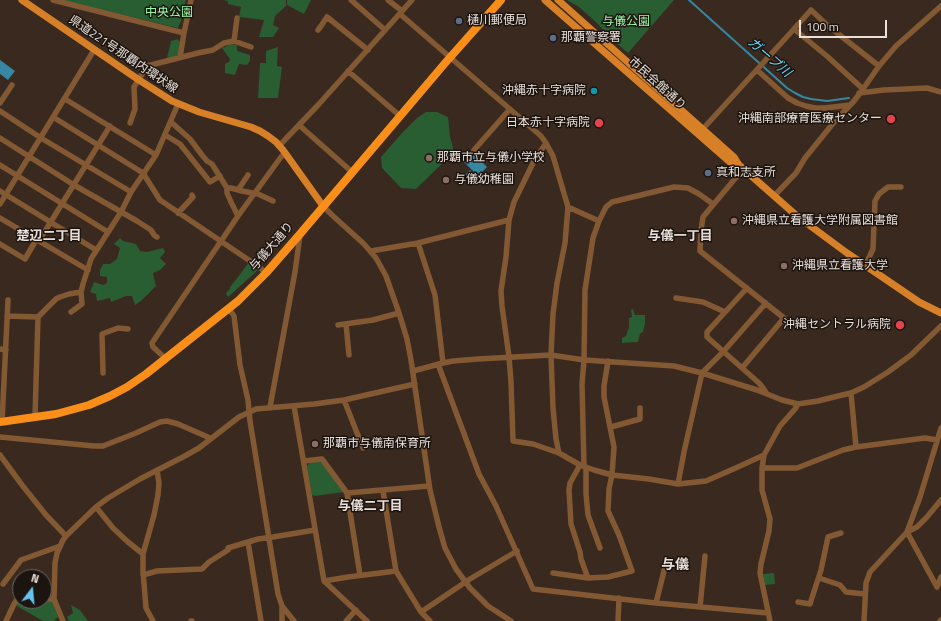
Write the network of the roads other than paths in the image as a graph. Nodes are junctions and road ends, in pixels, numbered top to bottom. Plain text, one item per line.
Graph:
1 (22, 0) edge
2 (53, 0) edge
3 (192, 0) edge
4 (351, 0) edge
5 (388, 0) edge
6 (412, 0) edge
7 (501, 0) edge
8 (545, 0) edge
9 (558, 0) edge
10 (941, 6) edge
11 (401, 13) junction
12 (237, 18) dead end
13 (794, 29) junction
14 (318, 30) dead end
15 (386, 30) junction
16 (184, 33) junction
17 (234, 41) junction
18 (251, 47) dead end
19 (94, 50) junction
20 (368, 50) junction
21 (180, 57) junction
22 (449, 57) junction
23 (879, 66) junction
24 (758, 69) junction
25 (348, 71) junction
26 (139, 80) junction
27 (12, 85) dead end
28 (860, 92) junction
29 (941, 92) edge
30 (65, 99) junction
31 (0, 103) edge
32 (852, 103) junction
33 (178, 104) junction
34 (510, 109) junction
35 (0, 111) edge
36 (400, 116) junction
37 (53, 117) junction
38 (171, 122) junction
39 (130, 123) dead end
40 (299, 125) junction
41 (110, 126) junction
42 (700, 132) junction
43 (165, 135) junction
44 (0, 138) edge
45 (41, 138) junction
46 (546, 143) junction
47 (98, 145) junction
48 (279, 146) junction
49 (474, 150) dead end
50 (285, 153) junction
51 (156, 155) junction
52 (29, 156) junction
53 (0, 164) edge
54 (86, 165) junction
55 (741, 167) junction
56 (352, 172) junction
57 (143, 173) junction
58 (18, 175) junction
59 (248, 175) dead end
60 (220, 176) junction
61 (74, 184) junction
62 (902, 186) dead end
63 (227, 188) junction
64 (238, 190) junction
65 (0, 191) edge
66 (131, 192) junction
67 (6, 194) junction
68 (254, 194) junction
69 (192, 195) dead end
70 (774, 196) junction
71 (274, 201) dead end
72 (63, 203) junction
73 (0, 204) edge
74 (713, 204) junction
75 (323, 206) junction
76 (568, 207) junction
77 (121, 212) junction
78 (178, 213) junction
79 (238, 216) junction
80 (0, 218) edge
81 (509, 220) junction
82 (598, 221) junction
83 (50, 223) junction
84 (108, 232) junction
85 (300, 234) junction
86 (157, 236) dead end
87 (37, 240) junction
88 (221, 241) junction
89 (418, 242) junction
90 (0, 244) edge
91 (96, 250) junction
92 (371, 251) junction
93 (865, 266) junction
94 (88, 270) junction
95 (266, 273) junction
96 (747, 288) junction
97 (81, 292) junction
98 (676, 298) dead end
99 (8, 300) dead end
100 (766, 303) junction
101 (0, 309) edge
102 (228, 309) junction
103 (71, 312) dead end
104 (725, 312) junction
105 (399, 313) junction
106 (8, 314) junction
107 (941, 314) edge
108 (38, 317) junction
109 (346, 324) junction
110 (338, 325) dead end
111 (941, 326) edge
112 (128, 328) dead end
113 (3, 349) edge
114 (723, 352) junction
115 (349, 355) dead end
116 (551, 355) junction
117 (509, 357) junction
118 (165, 358) junction
119 (584, 360) junction
120 (608, 361) junction
121 (440, 364) junction
122 (742, 368) junction
123 (413, 371) junction
124 (102, 372) dead end
125 (702, 373) junction
126 (415, 384) junction
127 (851, 393) junction
128 (767, 394) junction
129 (344, 400) junction
130 (798, 404) junction
131 (294, 406) junction
132 (270, 407) junction
133 (640, 408) dead end
134 (248, 412) junction
135 (35, 418) junction
136 (1, 422) edge
137 (611, 427) junction
138 (941, 428) edge
139 (0, 437) edge
140 (210, 438) junction
141 (937, 440) junction
142 (856, 447) junction
143 (364, 448) dead end
144 (559, 453) junction
145 (0, 455) edge
146 (764, 455) junction
147 (304, 461) junction
148 (583, 466) junction
149 (762, 468) junction
150 (157, 470) junction
151 (612, 475) junction
152 (678, 484) junction
153 (429, 486) junction
154 (383, 491) junction
155 (347, 493) junction
156 (941, 500) edge
157 (96, 507) junction
158 (315, 530) junction
159 (907, 532) junction
160 (841, 533) dead end
161 (66, 536) junction
162 (269, 537) junction
163 (248, 542) junction
164 (60, 546) junction
165 (600, 548) dead end
166 (517, 551) junction
167 (143, 554) junction
168 (705, 556) dead end
169 (665, 566) dead end
170 (396, 571) junction
171 (553, 573) dead end
172 (143, 575) junction
173 (360, 575) junction
174 (941, 577) edge
175 (588, 578) junction
176 (819, 578) junction
177 (324, 581) junction
178 (465, 582) junction
179 (3, 584) dead end
180 (865, 594) junction
181 (619, 598) junction
182 (54, 599) joint
183 (798, 602) dead end
184 (656, 603) junction
185 (282, 606) junction
186 (700, 607) junction
187 (12, 608) edge
188 (356, 610) junction
189 (421, 612) junction
190 (768, 613) junction
191 (293, 620) edge
192 (6, 621) edge
193 (63, 621) edge
194 (152, 621) edge
195 (261, 621) edge
196 (283, 621) edge
197 (346, 621) edge
198 (367, 621) edge
199 (430, 621) edge
200 (511, 621) edge
201 (618, 621) edge
202 (770, 621) edge
203 (864, 621) edge

1 - 19 main road, 県道221号那覇内環状線
2 - 16 street
3 - 16 street
4 - 15 street
5 - 11 street
6 - 11 street
7 - 22 highway, 与儀大通り
8 - 42 main road, 市民会館通り
9 - 42 main road, 市民会館通り
10 - 23 street
11 - 15 street
11 - 22 street
12 - 17 street
13 - 23 street
13 - 24 street
13 - 28 street
14 - 20 street
15 - 20 street
16 - 21 street
17 - 18 street
17 - 21 street
19 - 26 main road, 県道221号那覇内環状線
19 - 30 street
20 - 25 street
21 - 26 street
22 - 34 street
22 - 36 highway, 与儀大通り
23 - 28 street
24 - 32 street
24 - 42 street
25 - 36 street
25 - 40 street
26 - 33 main road, 県道221号那覇内環状線
26 - 39 street
27 - 31 street
28 - 29 street
28 - 32 street
30 - 37 street
30 - 41 street
32 - 70 street
33 - 38 street
33 - 48 main road, 県道221号那覇内環状線
34 - 46 street
34 - 49 street
35 - 45 street
36 - 56 highway, 与儀大通り
37 - 45 street
37 - 47 street
38 - 43 street
38 - 60 street
40 - 48 street
40 - 56 street
41 - 47 street
41 - 51 street
42 - 55 main road, 市民会館通り
43 - 51 street
43 - 60 street
44 - 52 street
45 - 52 street
45 - 54 street
46 - 76 street
46 - 81 street
47 - 54 street
47 - 57 street
48 - 50 main road, 県道221号那覇内環状線
50 - 68 street
50 - 75 main road, 県道221号那覇内環状線
51 - 57 street
52 - 58 street
52 - 61 street
53 - 58 street
54 - 61 street
54 - 66 street
55 - 70 main road, 市民会館通り
55 - 74 street
56 - 75 highway, 与儀大通り
57 - 66 street
57 - 78 street
58 - 67 street
58 - 72 street
59 - 64 street
60 - 63 street
61 - 72 street
61 - 77 street
62 - 93 street
63 - 64 street
63 - 79 street
64 - 68 street
65 - 67 street
66 - 77 street
67 - 73 street
67 - 83 street
68 - 71 street
68 - 79 street
69 - 78 street
70 - 93 main road, 市民会館通り
72 - 83 street
72 - 84 street
74 - 82 street
74 - 96 street
75 - 85 highway, 与儀大通り
75 - 92 street
76 - 82 street
76 - 116 street
77 - 84 street
77 - 86 street
78 - 88 street
79 - 88 street
80 - 87 street
81 - 89 street
81 - 117 street
82 - 119 street
83 - 87 street
83 - 91 street
84 - 91 street
85 - 95 highway, 与儀大通り
85 - 132 street
87 - 90 street
87 - 94 street
88 - 95 street
88 - 118 street
89 - 92 street
89 - 121 street
91 - 94 street
92 - 105 street
93 - 107 main road, 市民会館通り
94 - 97 street
95 - 102 highway, 与儀大通り
96 - 100 street
96 - 104 street
97 - 103 street
97 - 108 street
98 - 104 street
99 - 106 street
100 - 114 street
100 - 122 street
101 - 106 street
102 - 118 highway, 与儀大通り
102 - 134 street
104 - 114 street
105 - 109 street
105 - 123 street
106 - 108 street
106 - 113 street
108 - 135 street
109 - 110 street
109 - 115 street
111 - 127 street
112 - 124 street
113 - 136 street
114 - 122 street
114 - 125 street
116 - 117 street
116 - 119 street
116 - 144 street
117 - 121 street
117 - 144 street
118 - 135 highway, 与儀大通り
119 - 120 street
119 - 148 street
120 - 125 street
120 - 137 street
121 - 123 street
121 - 166 street
122 - 128 street
123 - 126 street
125 - 128 street
125 - 152 street
126 - 129 street
126 - 153 street
127 - 130 street
127 - 142 street
128 - 130 street
129 - 131 street
129 - 143 street
130 - 146 street
131 - 132 street
131 - 147 street
132 - 134 street
133 - 137 street
134 - 140 street
134 - 162 street
135 - 136 highway, 与儀大通り
137 - 151 street
138 - 141 street
139 - 140 street
140 - 150 street
141 - 142 street
141 - 159 street
142 - 149 street
144 - 148 street
145 - 161 street
146 - 149 street
146 - 152 street
147 - 155 street
147 - 158 street
148 - 151 street
148 - 165 street
148 - 175 street
149 - 190 street
150 - 157 street
150 - 167 street
151 - 152 street
151 - 175 street
153 - 154 street
153 - 178 street
154 - 155 street
154 - 170 street
155 - 173 street
156 - 159 street
157 - 161 street
157 - 167 street
158 - 162 street
158 - 177 street
159 - 174 street
159 - 180 street
160 - 176 street
161 - 164 street
162 - 163 street
162 - 185 street
163 - 172 street
163 - 195 street
164 - 179 street
164 - 182 street
166 - 178 street
166 - 181 street
167 - 172 street
168 - 186 street
169 - 184 street
170 - 173 street
170 - 189 street
171 - 175 street
172 - 194 street
173 - 177 street
176 - 180 street
176 - 183 street
177 - 188 street
178 - 189 street
178 - 200 street
180 - 203 street
181 - 184 street
181 - 201 street
182 - 193 street
184 - 186 street
185 - 191 street
185 - 196 street
186 - 190 street
187 - 192 street
188 - 197 street
188 - 198 street
189 - 199 street
190 - 202 street
191 - 196 street

